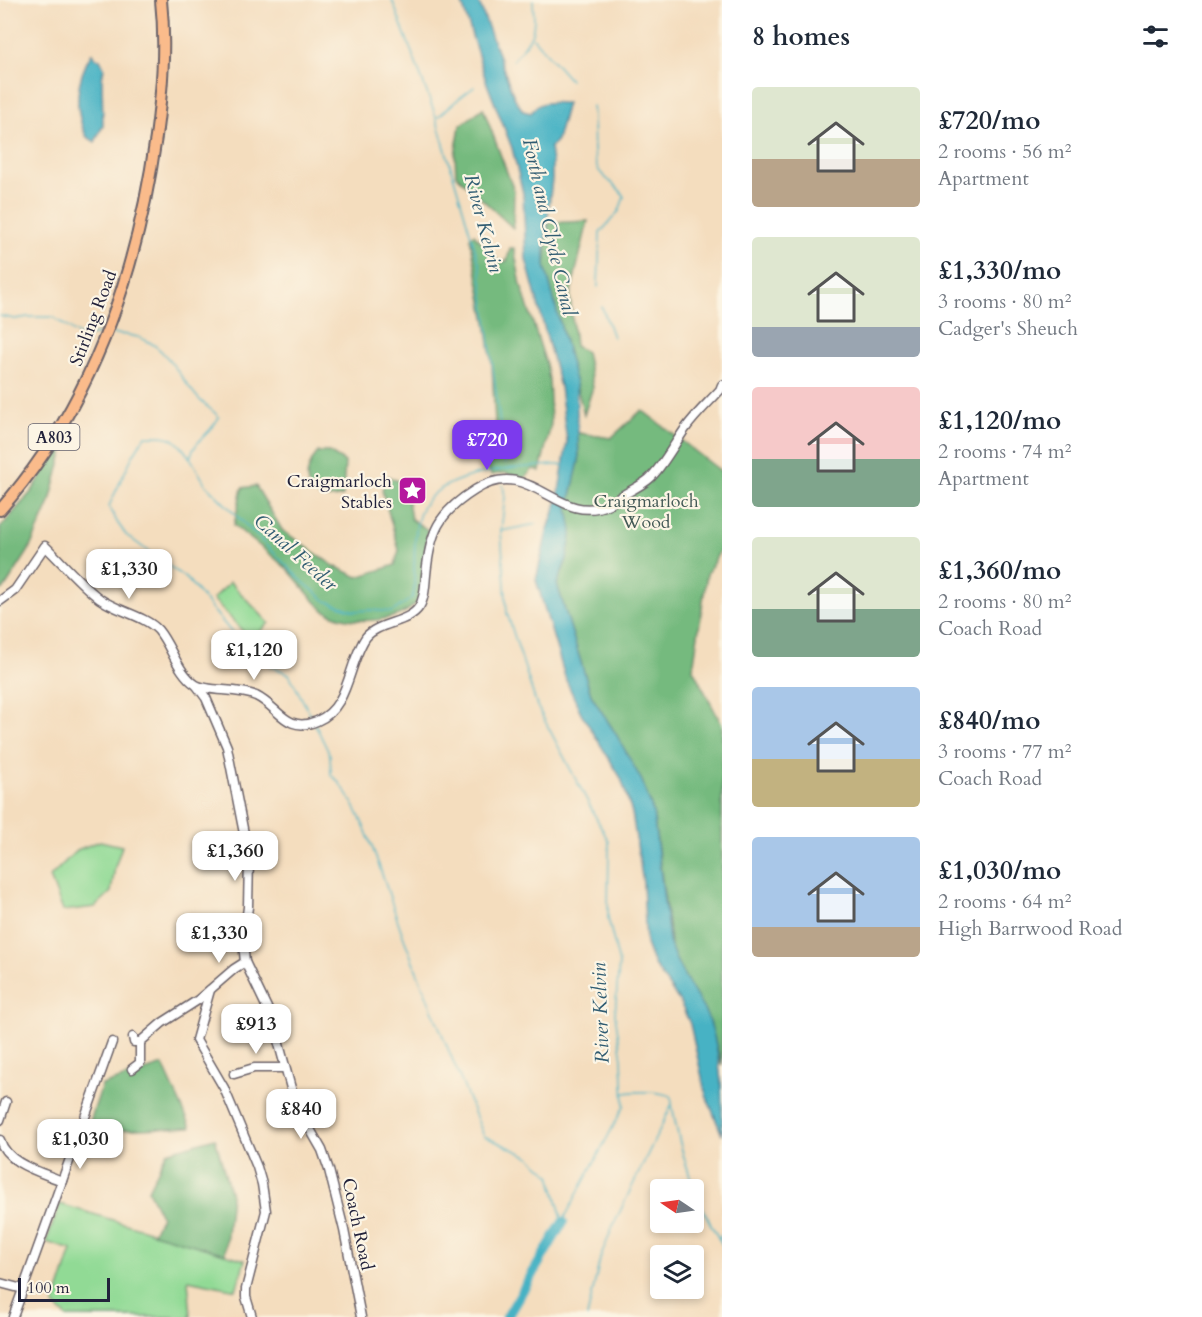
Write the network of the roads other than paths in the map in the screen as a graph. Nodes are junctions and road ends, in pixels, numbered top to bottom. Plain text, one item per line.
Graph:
1 (161, 0) edge
2 (722, 385) edge
3 (0, 510) edge
4 (0, 601) edge
5 (197, 686) junction
6 (245, 962) junction
7 (210, 990) junction
8 (112, 1041) dead end
9 (285, 1068) junction
10 (132, 1069) dead end
11 (234, 1074) dead end
12 (6, 1102) dead end
13 (0, 1120) edge
14 (0, 1140) edge
15 (62, 1181) junction
16 (0, 1283) edge
17 (23, 1289) junction
18 (13, 1317) edge
19 (252, 1317) edge
20 (362, 1317) edge

1 - 3 main road, Stirling Road / A803
2 - 5 street
4 - 5 street, Coach Road
5 - 6 street, Coach Road
6 - 7 street
6 - 9 street, Coach Road
7 - 10 street
7 - 19 street
8 - 15 street
9 - 11 street
9 - 20 street, Coach Road
12 - 13 street
14 - 15 street
15 - 17 street
16 - 17 street
17 - 18 street

